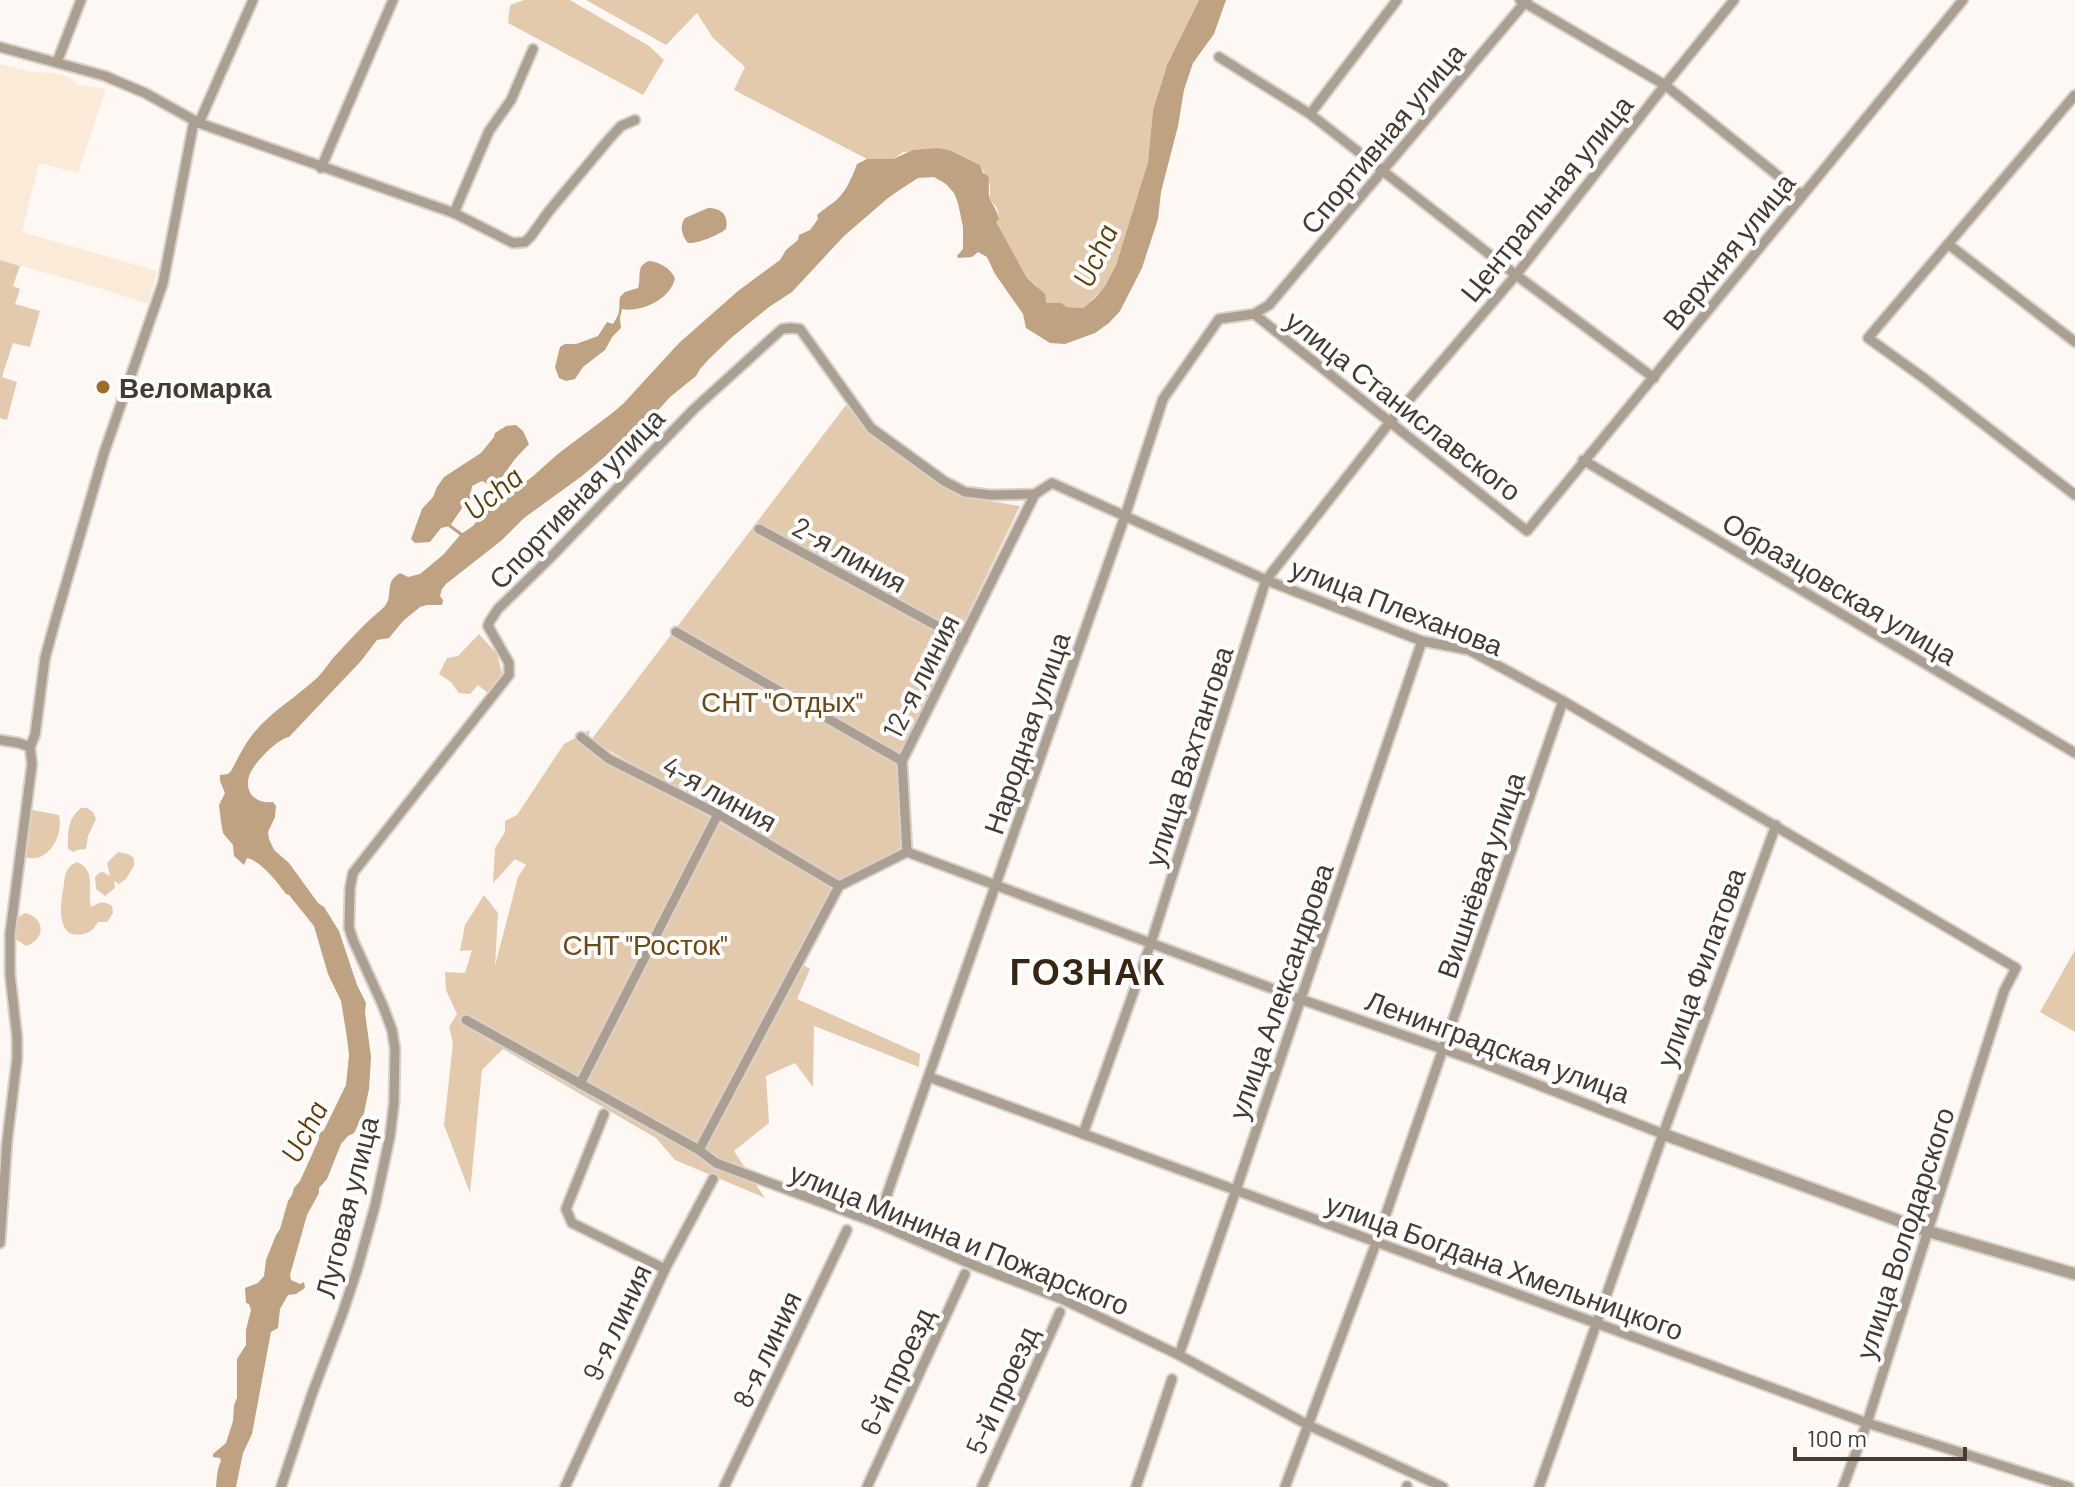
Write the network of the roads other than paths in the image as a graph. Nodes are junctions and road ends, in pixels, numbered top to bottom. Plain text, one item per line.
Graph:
1 (81, 0) edge
2 (253, 0) edge
3 (393, 0) edge
4 (1397, 0) edge
5 (1734, 0) edge
6 (1963, 0) edge
7 (1525, 1) edge
8 (0, 47) edge
9 (533, 49) dead end
10 (1219, 57) dead end
11 (57, 62) junction
12 (1665, 85) junction
13 (2075, 95) edge
14 (1310, 114) junction
15 (635, 120) dead end
16 (196, 122) junction
17 (321, 168) junction
18 (1383, 170) junction
19 (1802, 195) junction
20 (454, 213) junction
21 (1948, 244) junction
22 (1516, 275) junction
23 (1269, 305) joint
24 (1254, 314) junction
25 (800, 329) joint
26 (2075, 342) edge
27 (1654, 378) junction
28 (1390, 422) junction
29 (1583, 460) junction
30 (1035, 494) junction
31 (2075, 495) edge
32 (1125, 516) junction
33 (759, 529) dead end
34 (1527, 531) joint
35 (1266, 580) junction
36 (676, 632) dead end
37 (963, 640) junction
38 (1422, 641) junction
39 (1563, 701) junction
40 (581, 737) dead end
41 (0, 740) edge
42 (30, 747) junction
43 (2075, 753) edge
44 (902, 761) junction
45 (718, 814) junction
46 (1776, 825) junction
47 (907, 852) junction
48 (996, 885) junction
49 (839, 886) junction
50 (350, 888) joint
51 (1151, 943) junction
52 (2004, 991) joint
53 (1300, 999) junction
54 (466, 1020) dead end
55 (1443, 1051) junction
56 (929, 1077) junction
57 (580, 1084) junction
58 (604, 1114) dead end
59 (1083, 1134) junction
60 (1663, 1134) junction
61 (699, 1150) junction
62 (713, 1179) dead end
63 (1236, 1190) junction
64 (877, 1223) junction
65 (847, 1230) dead end
66 (1927, 1231) junction
67 (0, 1243) edge
68 (1376, 1243) junction
69 (665, 1269) junction
70 (965, 1274) dead end
71 (2075, 1274) edge
72 (1060, 1312) dead end
73 (1597, 1322) junction
74 (1179, 1355) junction
75 (1172, 1379) dead end
76 (1867, 1423) junction
77 (1308, 1425) junction
78 (281, 1487) edge
79 (565, 1487) edge
80 (724, 1487) edge
81 (867, 1487) edge
82 (982, 1487) edge
83 (1136, 1487) edge
84 (1285, 1487) edge
85 (1443, 1487) edge
86 (1539, 1487) edge
87 (1843, 1487) edge
88 (2069, 1487) edge

1 - 11 street
2 - 16 street
3 - 17 street
4 - 14 street
5 - 12 street, Центральная улица
6 - 19 street, Верхняя улица
7 - 12 street
7 - 18 street, Спортивная улица
8 - 11 street
9 - 20 street
10 - 14 street
11 - 16 street
12 - 19 street
12 - 22 street, Центральная улица
13 - 21 street
14 - 18 street
15 - 20 street
16 - 17 street
16 - 42 street
17 - 20 street
18 - 22 street
18 - 23 street, Спортивная улица
19 - 27 street, Верхняя улица
21 - 26 street
21 - 31 street
22 - 27 street
22 - 28 street, Центральная улица
23 - 24 street, Народная улица
24 - 28 street, улица Станиславского
24 - 32 street, Народная улица
25 - 30 street, улица Плеханова
25 - 50 street, Спортивная улица
27 - 29 street, Верхняя улица
28 - 34 street, улица Станиславского
28 - 35 street, улица Вахтангова
29 - 34 street, Верхняя улица
29 - 43 street, Образцовская улица
30 - 32 street, улица Плеханова
30 - 37 street, 12-я линия
32 - 35 street, улица Плеханова
32 - 48 street, Народная улица
33 - 37 street, 2-я линия
35 - 38 street, улица Плеханова
35 - 51 street, улица Вахтангова
36 - 44 street
37 - 44 street, 12-я линия
38 - 39 street, улица Плеханова
38 - 53 street, улица Александрова
39 - 46 street, улица Плеханова
39 - 55 street, Вишнёвая улица
40 - 45 street, 4-я линия
41 - 42 street
42 - 67 street
44 - 47 street, 12-я линия
45 - 49 street, 4-я линия
45 - 57 street
46 - 52 street, улица Плеханова
46 - 60 street, улица Филатова
47 - 48 street, Ленинградская улица
47 - 49 street
48 - 51 street, Ленинградская улица
48 - 56 street, Народная улица
49 - 61 street
50 - 78 street, Луговая улица
51 - 53 street, Ленинградская улица
51 - 59 street, улица Вахтангова
52 - 66 street, улица Володарского
53 - 55 street, Ленинградская улица
53 - 63 street, улица Александрова
54 - 57 street, улица Минина и Пожарского
55 - 60 street, Ленинградская улица
55 - 68 street, Вишнёвая улица
56 - 59 street, улица Богдана Хмельницкого
56 - 64 street, Народная улица
57 - 61 street, улица Минина и Пожарского
58 - 69 street
59 - 63 street, улица Богдана Хмельницкого
60 - 66 street, Ленинградская улица
60 - 73 street, улица Филатова
61 - 64 street, улица Минина и Пожарского
62 - 69 street, 9-я линия
63 - 68 street, улица Богдана Хмельницкого
63 - 74 street, улица Александрова
64 - 74 street, улица Минина и Пожарского
65 - 80 street, 8-я линия
66 - 71 street, Ленинградская улица
66 - 76 street, улица Володарского
68 - 73 street, улица Богдана Хмельницкого
68 - 77 street, Вишнёвая улица
69 - 79 street, 9-я линия
70 - 81 street, 6-й проезд
72 - 82 street, 5-й проезд
73 - 76 street, улица Богдана Хмельницкого
73 - 86 street, улица Филатова
74 - 77 street, улица Минина и Пожарского
75 - 83 street
76 - 87 street, улица Володарского
76 - 88 street, улица Богдана Хмельницкого
77 - 84 street, Вишнёвая улица
77 - 85 street, улица Минина и Пожарского

